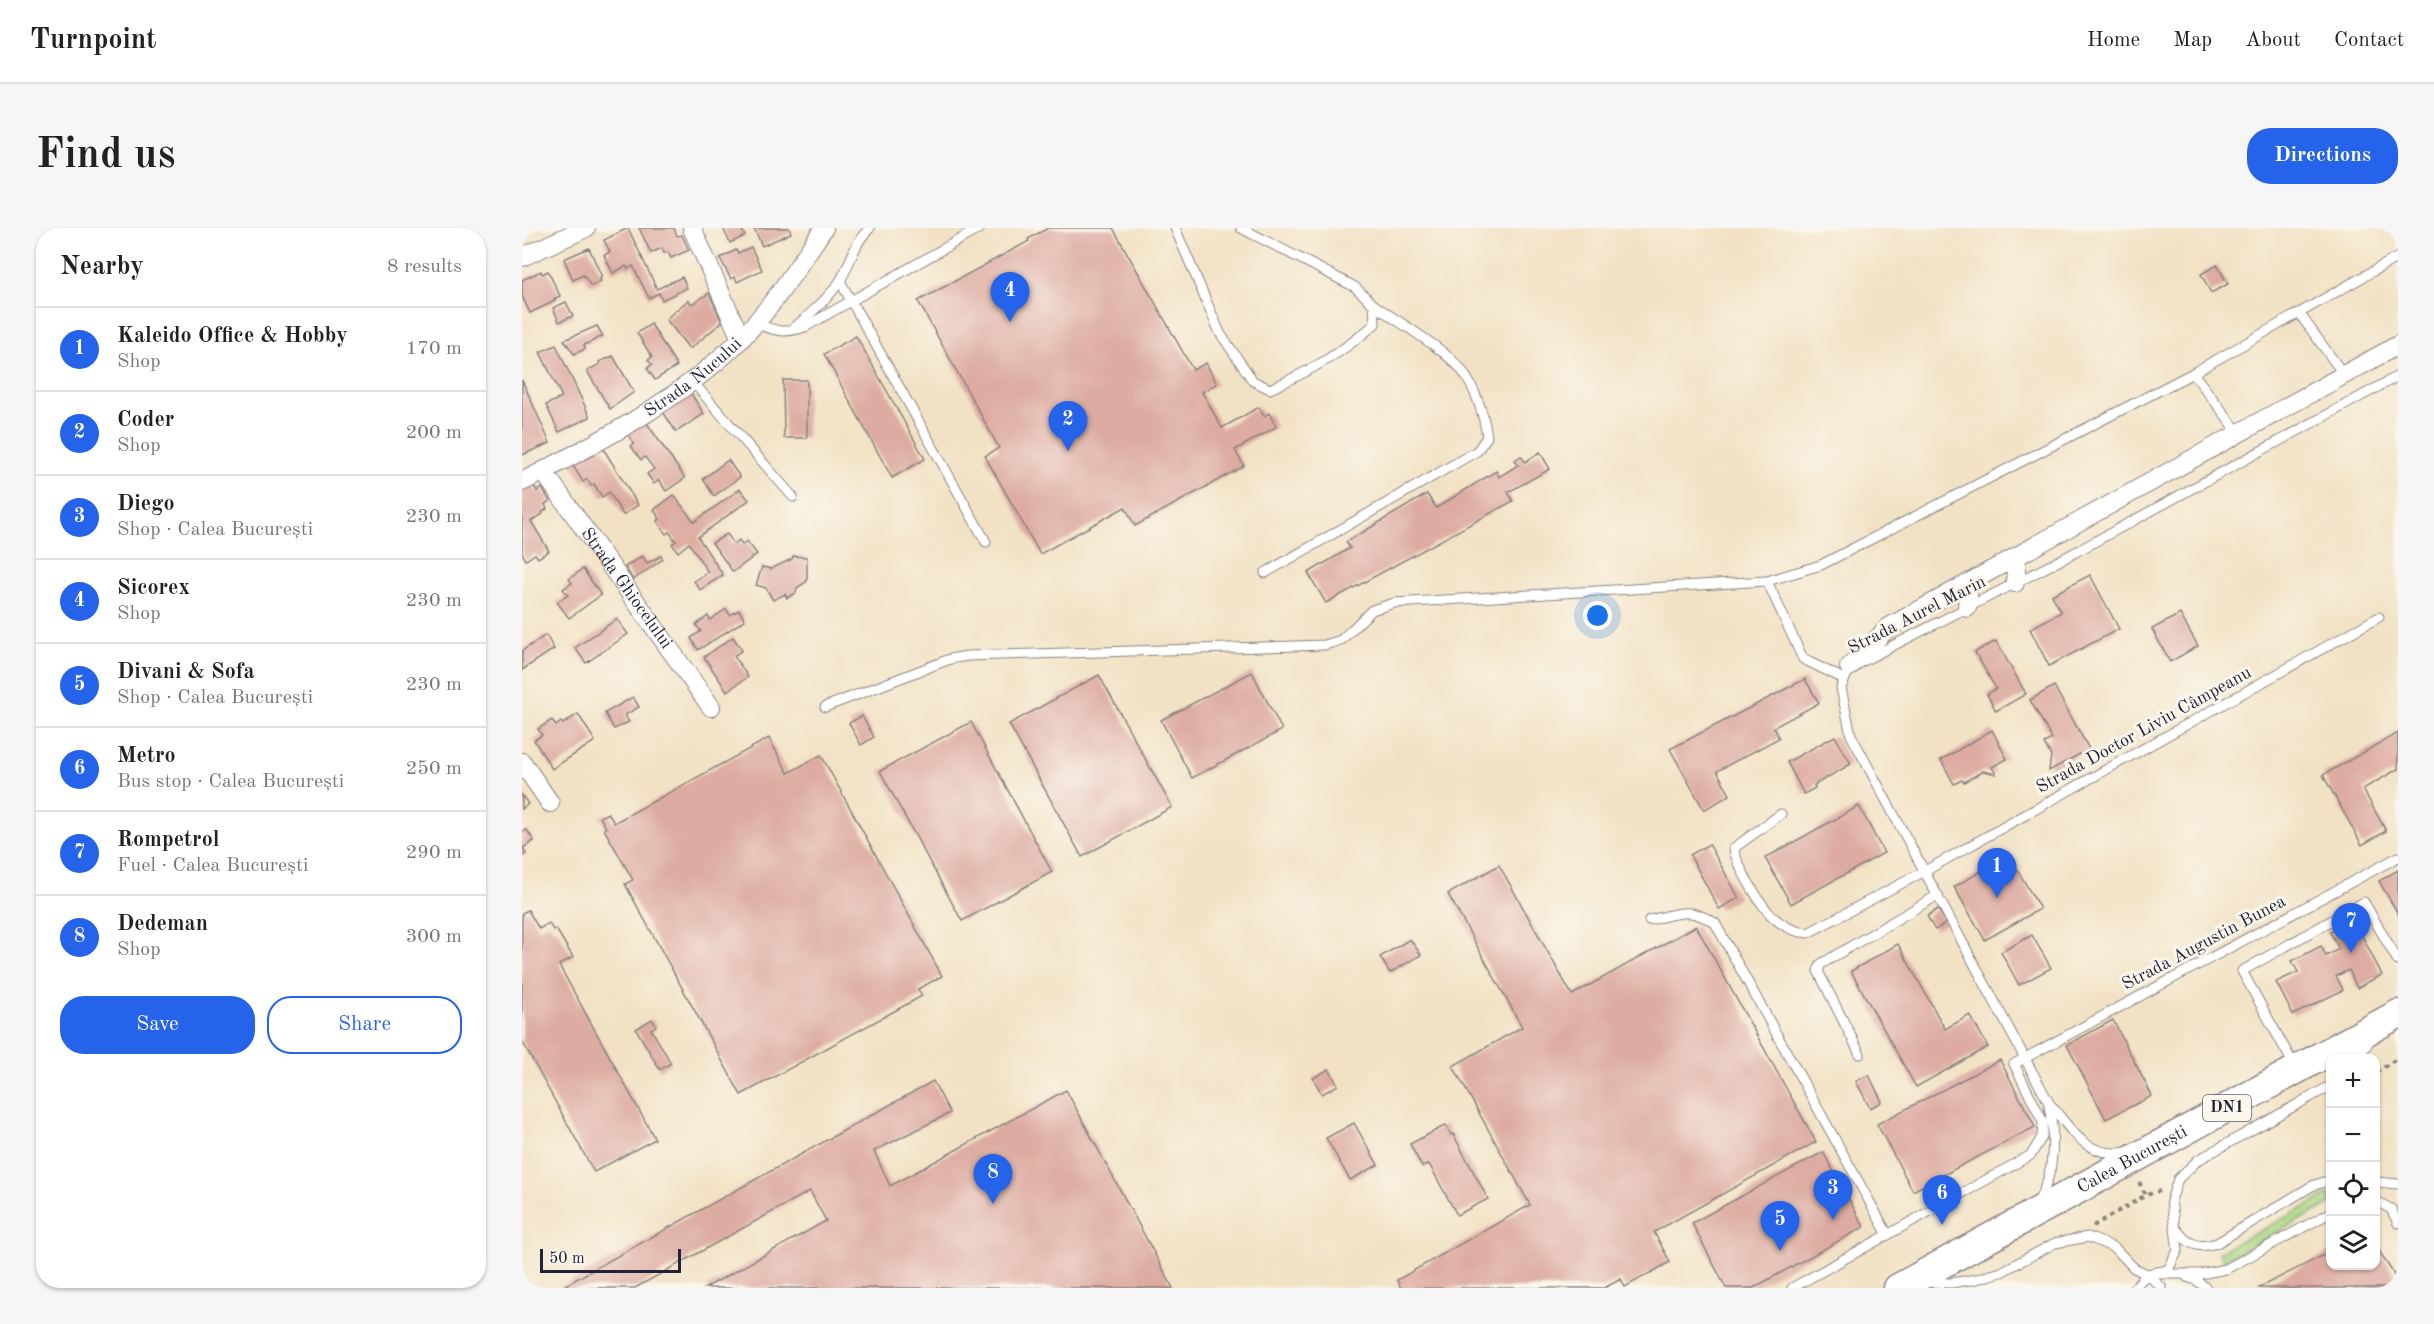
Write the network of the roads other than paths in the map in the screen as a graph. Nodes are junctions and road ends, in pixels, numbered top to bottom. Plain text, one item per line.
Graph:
1 (586, 228) edge
2 (692, 228) edge
3 (824, 228) edge
4 (870, 228) edge
5 (980, 228) edge
6 (1174, 228) edge
7 (1241, 228) edge
8 (522, 257) edge
9 (2398, 257) edge
10 (840, 281) junction
11 (851, 300) junction
12 (1374, 305) junction
13 (2299, 313) junction
14 (755, 323) junction
15 (790, 332) junction
16 (741, 339) junction
17 (2398, 345) edge
18 (2193, 373) junction
19 (2344, 375) junction
20 (2398, 376) edge
21 (692, 381) junction
22 (2239, 434) junction
23 (543, 471) junction
24 (522, 482) edge
25 (793, 497) dead end
26 (986, 542) dead end
27 (2017, 556) junction
28 (1264, 573) dead end
29 (1767, 581) junction
30 (1969, 583) junction
31 (2015, 583) junction
32 (1967, 608) junction
33 (2379, 617) dead end
34 (1847, 673) junction
35 (711, 707) dead end
36 (825, 707) dead end
37 (522, 762) edge
38 (550, 803) dead end
39 (1781, 814) dead end
40 (2398, 857) edge
41 (1925, 871) junction
42 (1938, 895) junction
43 (1649, 920) dead end
44 (2398, 961) edge
45 (2390, 1018) edge
46 (1860, 1054) dead end
47 (2362, 1054) edge
48 (2025, 1059) junction
49 (2297, 1070) junction
50 (2326, 1089) edge
51 (2049, 1103) junction
52 (2157, 1147) junction
53 (2326, 1182) edge
54 (2380, 1182) edge
55 (2398, 1184) edge
56 (2380, 1203) edge
57 (2030, 1216) junction
58 (2326, 1216) edge
59 (2398, 1223) edge
60 (2176, 1229) junction
61 (1888, 1235) junction
62 (2147, 1274) junction
63 (2182, 1275) junction
64 (1904, 1285) edge
65 (1792, 1288) edge
66 (2134, 1288) edge
67 (2162, 1288) edge
68 (2206, 1288) edge

1 - 8 street
2 - 16 street
3 - 14 street, Strada Nucului
4 - 10 lane
5 - 11 lane
6 - 12 lane
7 - 12 lane
9 - 13 lane
10 - 11 lane
10 - 15 lane
11 - 15 lane
11 - 26 lane
12 - 28 lane
13 - 18 lane
13 - 19 lane
14 - 15 lane
14 - 16 street, Strada Nucului
16 - 21 street, Strada Nucului
17 - 19 street
18 - 22 lane
18 - 29 lane
19 - 22 street
20 - 31 lane, Strada Aurel Marin
21 - 23 street, Strada Nucului
21 - 25 lane
22 - 27 street
23 - 24 street, Strada Nucului
23 - 35 street, Strada Ghiocelului
27 - 30 street
27 - 31 street
29 - 34 lane
29 - 36 lane
30 - 32 street
30 - 34 street
31 - 32 lane, Strada Aurel Marin
32 - 34 lane, Strada Aurel Marin
33 - 41 lane, Strada Doctor Liviu Câmpeanu
34 - 41 lane, Strada Aurel Marin
37 - 38 street
39 - 41 lane, Strada Doctor Liviu Câmpeanu
40 - 48 lane, Strada Augustin Bunea
41 - 42 lane, Strada Aurel Marin
42 - 46 lane
42 - 48 lane, Strada Aurel Marin
43 - 61 lane
44 - 49 lane
45 - 47 lane
45 - 49 main road, Calea București / DN1
48 - 51 lane, Strada Aurel Marin
48 - 61 lane
49 - 52 main road, Calea București / DN1
50 - 60 lane
51 - 52 lane, Strada Aurel Marin
51 - 57 lane, Strada Aurel Marin
52 - 57 main road, Calea București / DN1
53 - 60 lane
54 - 55 lane
56 - 59 lane
57 - 64 main road, Calea București / DN1
58 - 63 lane
60 - 62 lane
61 - 65 lane
62 - 63 lane
62 - 64 lane
62 - 66 lane
62 - 67 lane
63 - 68 lane

